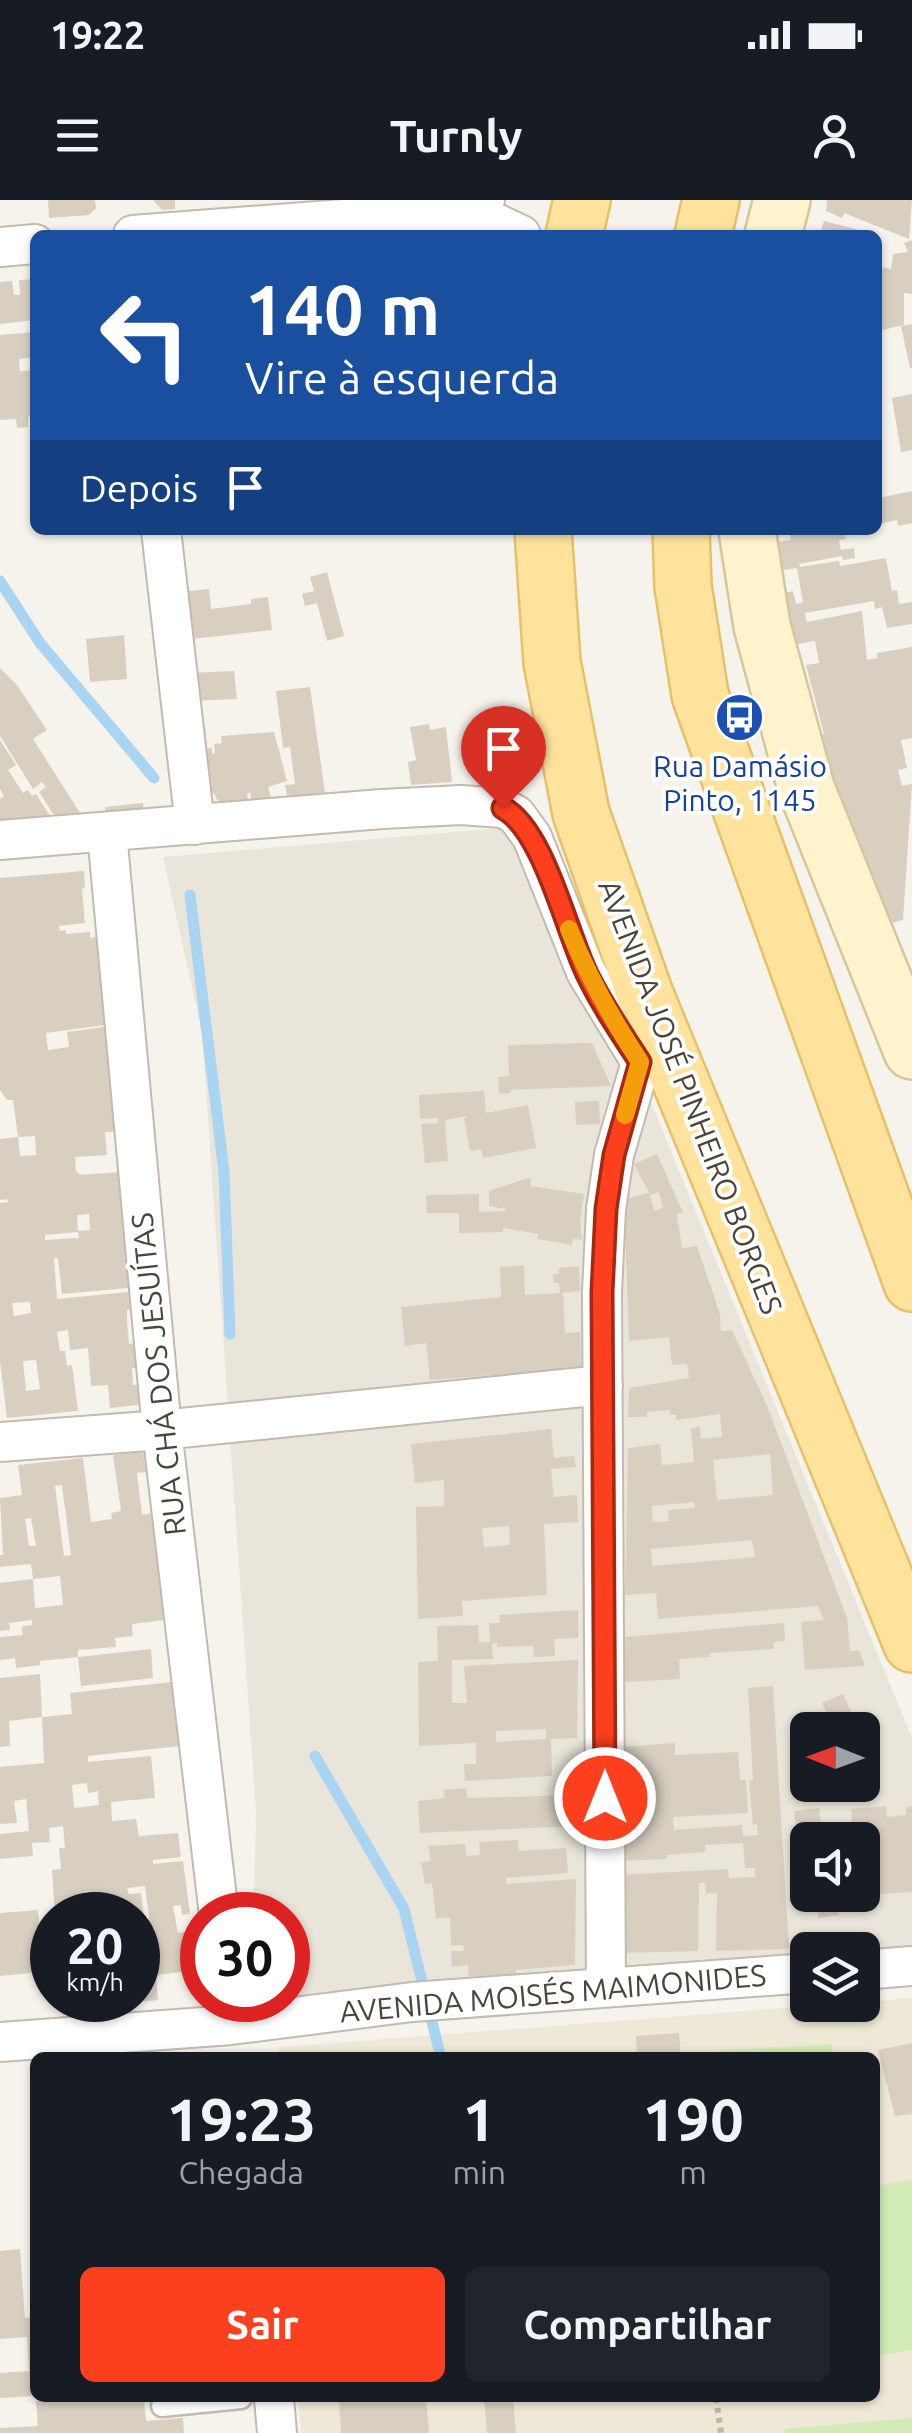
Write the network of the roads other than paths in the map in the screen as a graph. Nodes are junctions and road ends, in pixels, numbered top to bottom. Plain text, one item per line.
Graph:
1 (132, 200) edge
2 (485, 200) edge
3 (582, 200) edge
4 (710, 200) edge
5 (782, 200) edge
6 (422, 213) junction
7 (134, 230) edge
8 (199, 230) edge
9 (511, 230) edge
10 (575, 230) edge
11 (704, 230) edge
12 (774, 230) edge
13 (30, 244) edge
14 (0, 247) edge
15 (161, 535) edge
16 (543, 535) edge
17 (681, 535) edge
18 (748, 535) edge
19 (189, 826) junction
20 (113, 832) junction
21 (0, 840) edge
22 (912, 1051) edge
23 (654, 1056) junction
24 (912, 1284) edge
25 (603, 1385) junction
26 (162, 1430) junction
27 (0, 1442) edge
28 (912, 1644) edge
29 (215, 1892) edge
30 (912, 1966) edge
31 (880, 1969) edge
32 (790, 1974) edge
33 (606, 1986) junction
34 (234, 2028) edge
35 (0, 2042) edge
36 (202, 2402) edge
37 (274, 2402) edge
38 (162, 2406) dead end
39 (276, 2433) edge

1 - 7 street
2 - 6 street
3 - 10 main road
4 - 11 main road
5 - 12 street
6 - 8 street
6 - 9 street
13 - 14 street
15 - 19 street
16 - 23 main road, AVENIDA JOSÉ PINHEIRO BORGES
17 - 24 main road
18 - 22 street
19 - 20 street
19 - 23 street
20 - 21 street
20 - 26 street, RUA CHÁ DOS JESUÍTAS
23 - 25 street
23 - 28 main road, AVENIDA JOSÉ PINHEIRO BORGES
25 - 26 street
25 - 33 street
26 - 27 street
26 - 29 street, RUA CHÁ DOS JESUÍTAS
30 - 31 street
32 - 33 street, AVENIDA MOISÉS MAIMONIDES
33 - 34 street, AVENIDA MOISÉS MAIMONIDES
34 - 35 street, AVENIDA MOISÉS MAIMONIDES
36 - 38 lane
37 - 39 street

